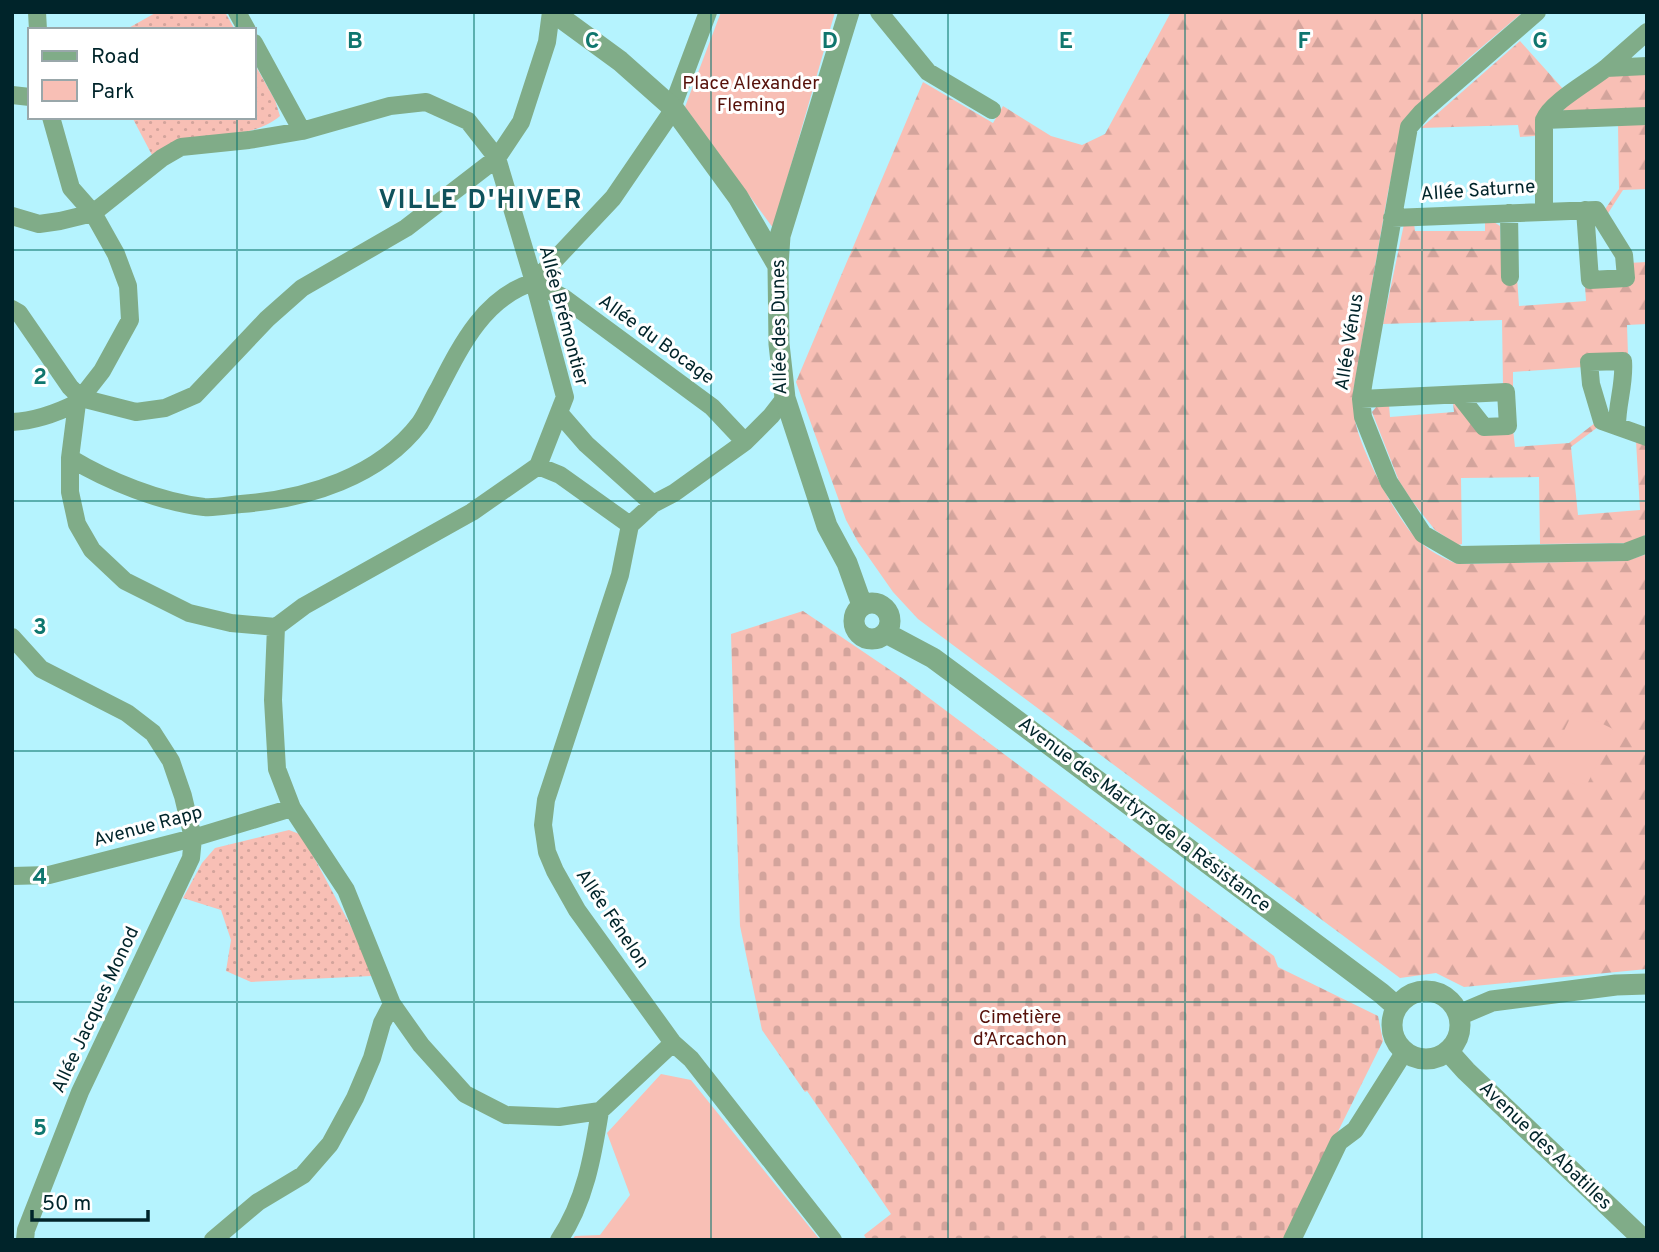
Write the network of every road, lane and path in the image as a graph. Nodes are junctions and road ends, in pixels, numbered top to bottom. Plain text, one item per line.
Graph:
1 (237, 12) edge
2 (552, 12) edge
3 (708, 12) edge
4 (849, 12) edge
5 (880, 12) edge
6 (1537, 12) edge
7 (246, 28) edge
8 (1647, 32) edge
9 (256, 47) edge
10 (1647, 66) edge
11 (1606, 68) junction
12 (673, 108) junction
13 (992, 110) dead end
14 (1647, 116) edge
15 (52, 119) edge
16 (1544, 120) junction
17 (302, 131) junction
18 (496, 158) junction
19 (1585, 210) dead end
20 (1544, 212) junction
21 (93, 213) junction
22 (1510, 213) junction
23 (12, 216) edge
24 (1392, 218) junction
25 (778, 265) junction
26 (1510, 277) dead end
27 (534, 282) junction
28 (12, 309) edge
29 (1460, 395) dead end
30 (785, 398) junction
31 (1361, 399) junction
32 (79, 400) junction
33 (560, 414) junction
34 (12, 422) edge
35 (1618, 426) dead end
36 (1647, 437) edge
37 (745, 442) junction
38 (70, 457) junction
39 (538, 466) junction
40 (653, 504) junction
41 (630, 525) junction
42 (1647, 544) edge
43 (276, 627) junction
44 (12, 637) edge
45 (292, 808) junction
46 (193, 838) junction
47 (12, 876) edge
48 (1647, 984) edge
49 (392, 1004) junction
50 (1397, 1007) junction
51 (1459, 1015) junction
52 (673, 1043) junction
53 (1405, 1051) junction
54 (1448, 1051) junction
55 (600, 1111) junction
56 (1294, 1239) edge
57 (24, 1240) edge
58 (213, 1240) edge
59 (559, 1240) edge
60 (833, 1240) edge
61 (1644, 1240) edge

1 - 7 street
2 - 12 street
2 - 18 street
3 - 12 street
4 - 25 street, Allée des Dunes
5 - 13 street
6 - 24 street, Allée Vénus
8 - 11 street
9 - 17 street
10 - 11 street
11 - 16 street
12 - 25 street
12 - 27 street
14 - 16 street
15 - 21 street
16 - 20 street, Allée Saturne
17 - 18 street, Allée Brémontier
17 - 21 street, Allée Brémontier
18 - 27 street, Allée Brémontier
18 - 32 street
19 - 20 street
20 - 22 street, Allée Saturne
21 - 23 street
21 - 32 street
22 - 24 street, Allée Saturne
22 - 26 street
24 - 31 street, Allée Vénus
25 - 30 street, Allée des Dunes
27 - 33 street, Allée Brémontier
27 - 37 street, Allée du Bocage
27 - 38 street
28 - 32 street
29 - 31 street
30 - 37 street, Allée des Dunes
30 - 50 street, Avenue des Martyrs de la Résistance
31 - 42 street, Allée Vénus
32 - 34 street
32 - 38 street
33 - 39 street
33 - 40 street
35 - 36 street
37 - 40 street, Allée des Dunes
38 - 43 street
39 - 41 street
39 - 43 street
40 - 41 street, Allée des Dunes
41 - 52 street, Allée Fénelon
43 - 45 street
44 - 46 street
45 - 46 street, Avenue Rapp
45 - 49 street
46 - 47 street, Avenue Rapp
46 - 57 street, Allée Jacques Monod
48 - 51 street
49 - 55 street
49 - 58 street
50 - 51 street
50 - 53 street
51 - 54 street
52 - 55 street
52 - 60 street, Allée Fénelon
53 - 54 street
53 - 56 street
54 - 61 street, Avenue des Abatilles
55 - 59 street

